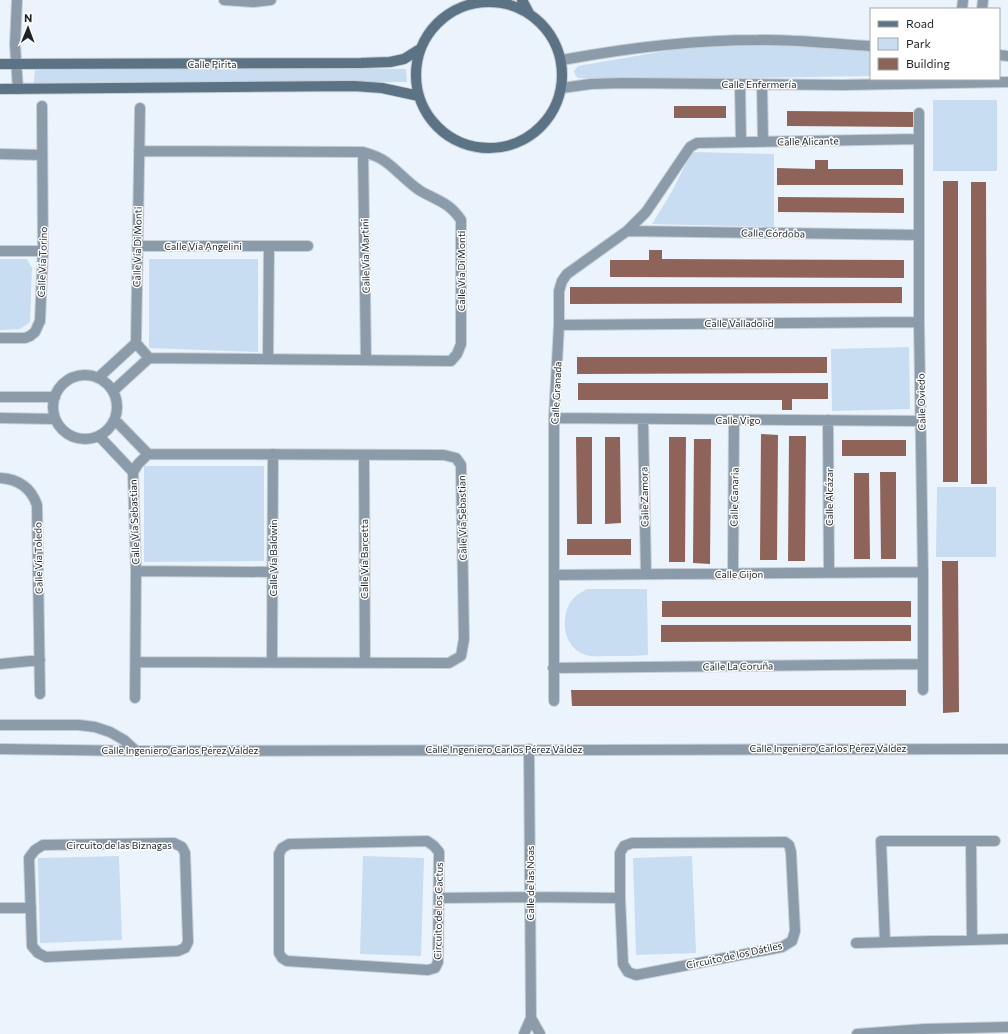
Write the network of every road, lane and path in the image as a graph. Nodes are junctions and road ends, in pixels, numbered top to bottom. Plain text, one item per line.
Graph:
1 (17, 0) edge
2 (224, 0) edge
3 (271, 0) edge
4 (522, 0) edge
5 (484, 1) edge
6 (529, 13) junction
7 (870, 46) edge
8 (420, 50) junction
9 (562, 60) junction
10 (0, 64) edge
11 (16, 64) junction
12 (957, 81) edge
13 (973, 81) edge
14 (1008, 82) edge
15 (0, 84) edge
16 (740, 84) junction
17 (762, 85) junction
18 (562, 88) junction
19 (0, 89) edge
20 (18, 89) junction
21 (419, 96) junction
22 (42, 106) dead end
23 (140, 108) dead end
24 (919, 114) dead end
25 (919, 139) junction
26 (741, 142) junction
27 (763, 142) junction
28 (696, 143) joint
29 (139, 151) junction
30 (363, 152) junction
31 (0, 154) edge
32 (42, 155) junction
33 (627, 231) junction
34 (919, 235) junction
35 (137, 246) junction
36 (269, 246) junction
37 (308, 246) dead end
38 (0, 251) edge
39 (43, 251) junction
40 (919, 322) junction
41 (559, 324) junction
42 (0, 338) edge
43 (136, 343) junction
44 (149, 358) junction
45 (268, 360) junction
46 (366, 360) junction
47 (98, 378) junction
48 (113, 391) junction
49 (0, 397) edge
50 (55, 397) junction
51 (0, 418) edge
52 (554, 418) junction
53 (54, 419) junction
54 (643, 419) junction
55 (114, 420) junction
56 (734, 420) junction
57 (828, 420) junction
58 (921, 421) junction
59 (99, 436) junction
60 (148, 454) junction
61 (273, 454) junction
62 (364, 455) junction
63 (133, 472) junction
64 (0, 478) edge
65 (136, 570) junction
66 (273, 572) junction
67 (923, 572) junction
68 (829, 573) junction
69 (646, 574) junction
70 (733, 574) junction
71 (554, 575) junction
72 (40, 660) junction
73 (136, 662) junction
74 (272, 662) junction
75 (364, 663) junction
76 (0, 664) edge
77 (923, 664) junction
78 (554, 668) junction
79 (923, 690) dead end
80 (40, 694) dead end
81 (135, 698) dead end
82 (554, 701) dead end
83 (0, 725) edge
84 (1008, 748) edge
85 (0, 749) edge
86 (529, 749) junction
87 (136, 751) junction
88 (971, 841) junction
89 (994, 841) dead end
90 (530, 897) junction
91 (439, 898) junction
92 (620, 898) junction
93 (0, 908) edge
94 (31, 908) junction
95 (1008, 939) edge
96 (972, 940) junction
97 (885, 942) junction
98 (856, 943) dead end
99 (531, 1018) junction
100 (1008, 1027) edge
101 (925, 1032) edge
102 (524, 1034) edge
103 (540, 1034) edge
104 (857, 1034) edge

1 - 11 street
2 - 3 street
4 - 6 street
5 - 6 street
5 - 8 street
6 - 9 street
7 - 9 street
8 - 11 street, Calle Pirita
8 - 21 street
9 - 18 street
10 - 11 street, Calle Pirita
11 - 20 street
12 - 13 street, Calle Enfermería
12 - 17 street, Calle Enfermería
13 - 14 street, Calle Enfermería
15 - 19 street
16 - 17 street, Calle Enfermería
16 - 18 street, Calle Enfermería
16 - 26 street
17 - 27 street
18 - 21 street
19 - 20 street
20 - 21 street
22 - 32 street, Calle Vía Torino
23 - 29 street, Calle Vía Di Monti
24 - 25 street, Calle Oviedo
25 - 27 street, Calle Alicante
25 - 34 street, Calle Oviedo
26 - 27 street, Calle Alicante
26 - 28 street, Calle Alicante
28 - 33 street, Calle Granada
29 - 30 street, Calle Vía Di Monti
29 - 35 street, Calle Vía Di Monti
30 - 46 street, Calle Vía Martini
30 - 46 street, Calle Vía Di Monti
31 - 32 street
32 - 39 street, Calle Vía Torino
33 - 34 street, Calle Córdoba
33 - 41 street, Calle Granada
34 - 40 street, Calle Oviedo
35 - 36 street, Calle Vía Angelini
35 - 43 street, Calle Vía Di Monti
36 - 37 street, Calle Vía Angelini
36 - 45 street
38 - 39 street
39 - 42 street, Calle Vía Torino
40 - 41 street, Calle Valladolid
40 - 58 street, Calle Oviedo
41 - 52 street, Calle Granada
43 - 44 street
43 - 47 street
44 - 45 street, Calle Vía Di Monti
44 - 48 street
45 - 46 street, Calle Vía Di Monti
47 - 48 street
47 - 50 street
48 - 55 street
49 - 50 street
50 - 53 street
51 - 53 street
52 - 54 street, Calle Vigo
52 - 71 street, Calle Granada
53 - 59 street
54 - 56 street, Calle Vigo
54 - 69 street, Calle Zamora
55 - 59 street
55 - 60 street
56 - 57 street, Calle Vigo
56 - 70 street, Calle Canaria
57 - 58 street, Calle Vigo
57 - 68 street, Calle Alcázar
58 - 67 street, Calle Oviedo
59 - 63 street
60 - 61 street, Calle Vía Sebastian
60 - 63 street, Calle Vía Sebastian
61 - 62 street, Calle Vía Sebastian
61 - 66 street, Calle Vía Baldwin
62 - 75 street, Calle Vía Barcetta
62 - 75 street, Calle Vía Sebastian
63 - 65 street, Calle Vía Sebastian
64 - 72 street, Calle Vía Toledo
65 - 66 street
65 - 73 street, Calle Vía Sebastian
66 - 74 street, Calle Vía Baldwin
67 - 68 street, Calle Gijon
67 - 77 street, Calle Oviedo
68 - 70 street, Calle Gijon
69 - 70 street, Calle Gijon
69 - 71 street, Calle Gijon
71 - 78 street, Calle Granada
72 - 76 street
72 - 80 street, Calle Vía Toledo
73 - 74 street, Calle Vía Sebastian
73 - 81 street, Calle Vía Sebastian
74 - 75 street, Calle Vía Sebastian
77 - 78 street, Calle La Coruña
77 - 79 street, Calle Oviedo
78 - 82 street, Calle Granada
83 - 87 street
84 - 86 street, Calle Ingeniero Carlos Pérez Valdez
85 - 87 street, Calle Ingeniero Carlos Pérez Valdez
86 - 87 street, Calle Ingeniero Carlos Pérez Valdez
86 - 90 street, Calle de las Noas
88 - 89 street
88 - 96 street
88 - 97 street
90 - 91 street
90 - 92 street
90 - 99 street, Calle de las Noas
91 - 91 street, Circuito de los Cactus
92 - 92 street, Circuito de los Dátiles
93 - 94 street
94 - 94 street, Circuito de las Biznagas
95 - 96 street
96 - 97 street
97 - 98 street
99 - 102 street, Calle de las Noas
99 - 103 street, Calle de las Noas
100 - 101 street
101 - 104 street

